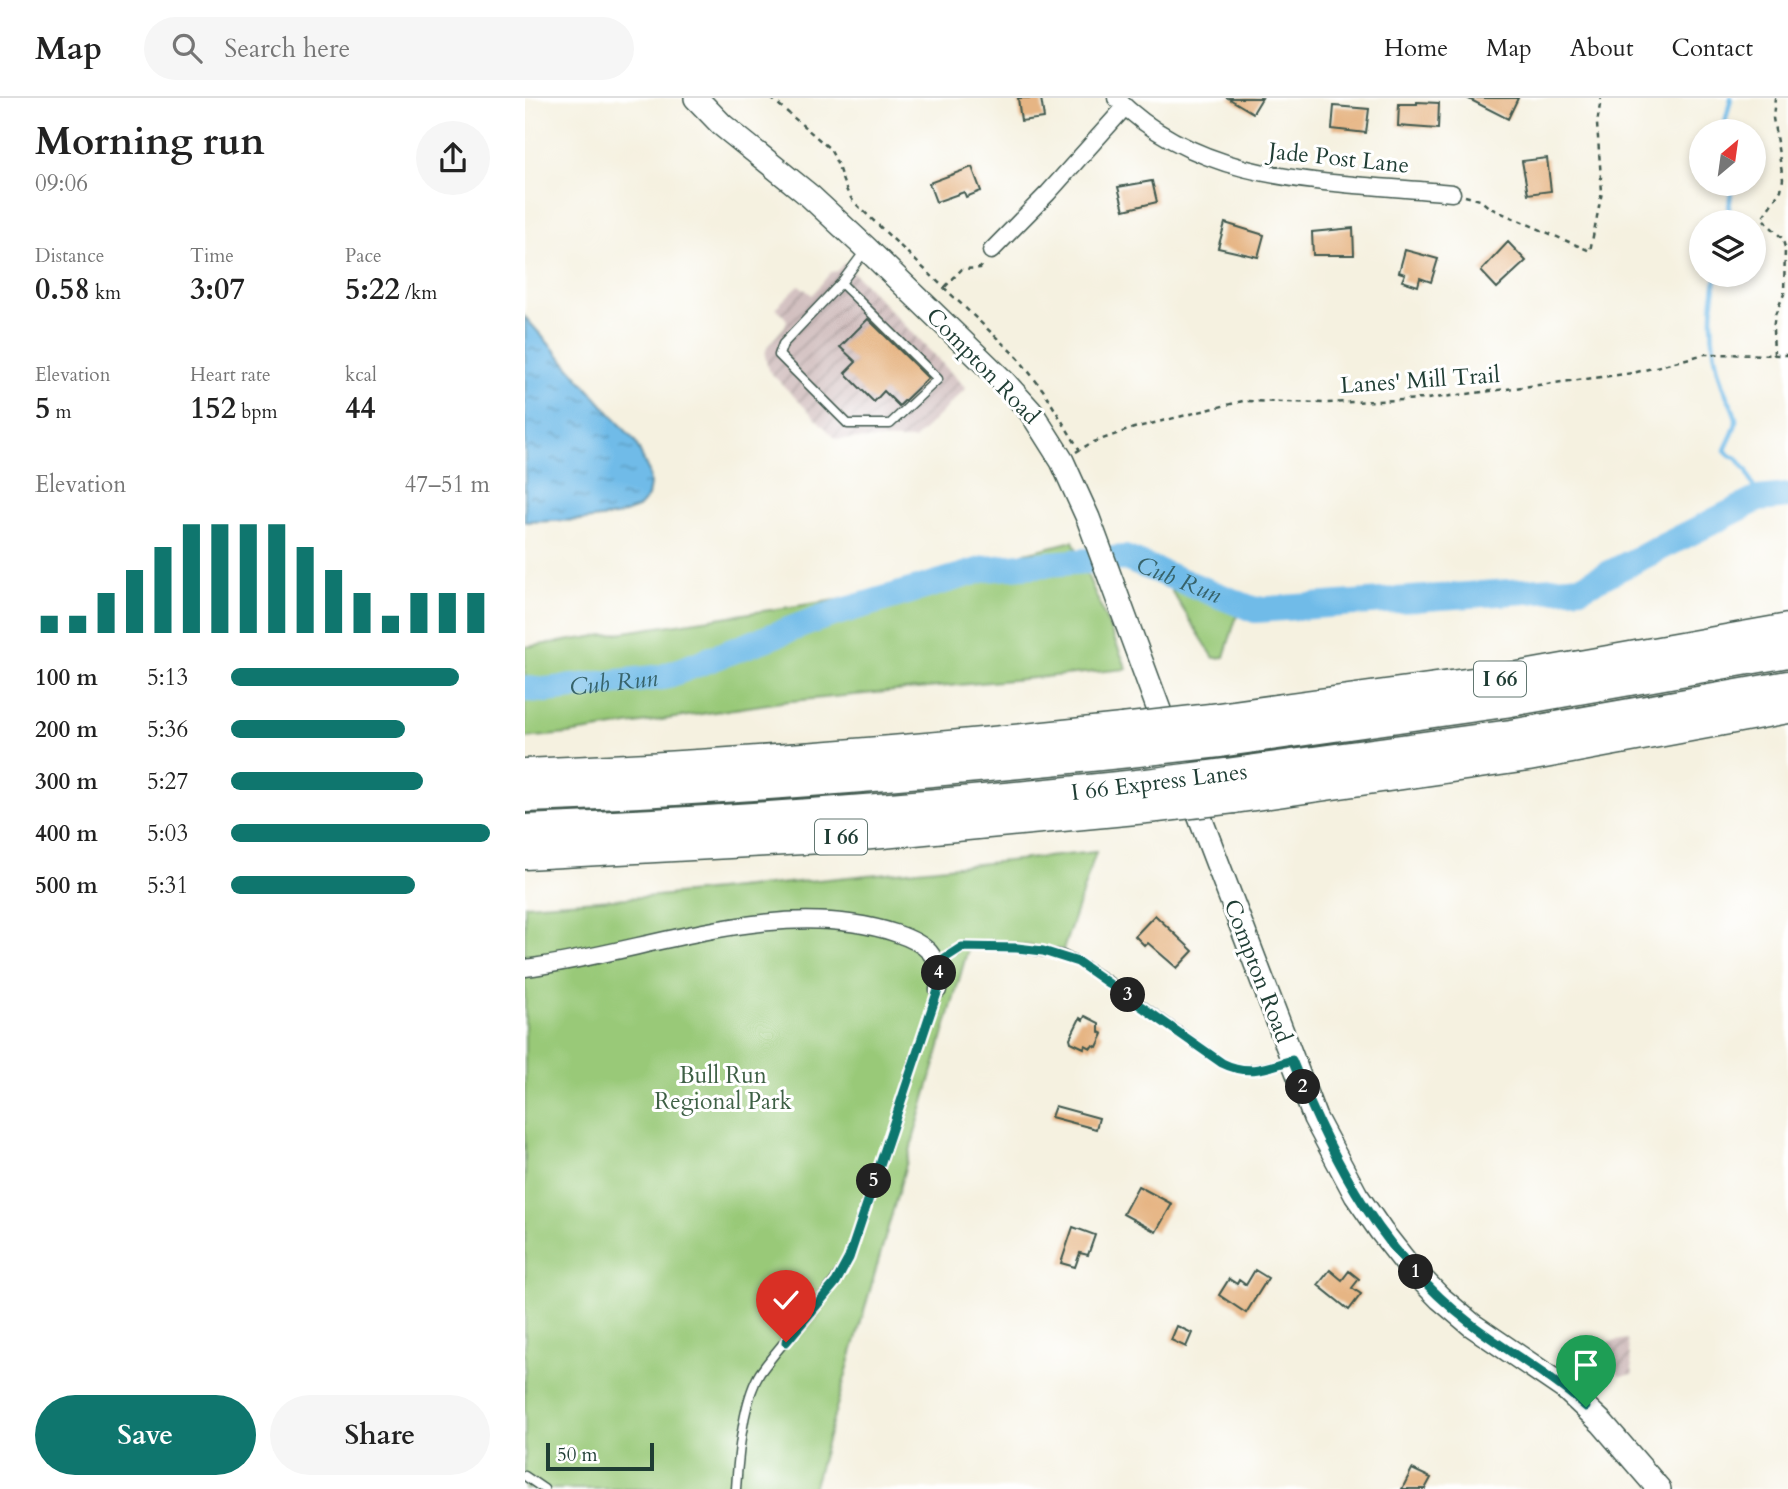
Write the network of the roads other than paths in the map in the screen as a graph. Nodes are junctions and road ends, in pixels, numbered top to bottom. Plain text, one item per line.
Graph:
1 (697, 98) edge
2 (1121, 102) edge
3 (1452, 193) road end
4 (867, 249) junction
5 (991, 251) road end
6 (841, 283) junction
7 (1788, 629) edge
8 (1788, 652) edge
9 (1788, 686) edge
10 (1788, 708) edge
11 (1159, 710) dead end
12 (1215, 730) junction
13 (1126, 740) junction
14 (525, 774) edge
15 (1230, 786) junction
16 (1152, 795) junction
17 (525, 797) edge
18 (1199, 815) dead end
19 (525, 830) edge
20 (525, 854) edge
21 (937, 963) junction
22 (525, 968) edge
23 (938, 990) joint
24 (1292, 1060) junction
25 (525, 1476) edge
26 (544, 1489) edge
27 (736, 1489) edge
28 (1658, 1489) edge

1 - 4 street, Compton Road
2 - 3 street, Jade Post Lane
2 - 5 street
4 - 6 lane
4 - 11 street, Compton Road
6 - 6 lane
7 - 12 highway, I 66
8 - 12 highway, I 66 Express Lanes
9 - 15 highway, I 66 Express Lanes
10 - 15 highway, I 66
12 - 13 highway, I 66, bridge
13 - 14 highway, I 66
13 - 17 highway, I 66 Express Lanes
15 - 16 highway, I 66, bridge
16 - 19 highway, I 66 Express Lanes
16 - 20 highway, I 66
18 - 24 street, Compton Road
21 - 22 street
21 - 23 street
21 - 24 lane
23 - 27 lane
24 - 28 street, Compton Road
25 - 26 lane

